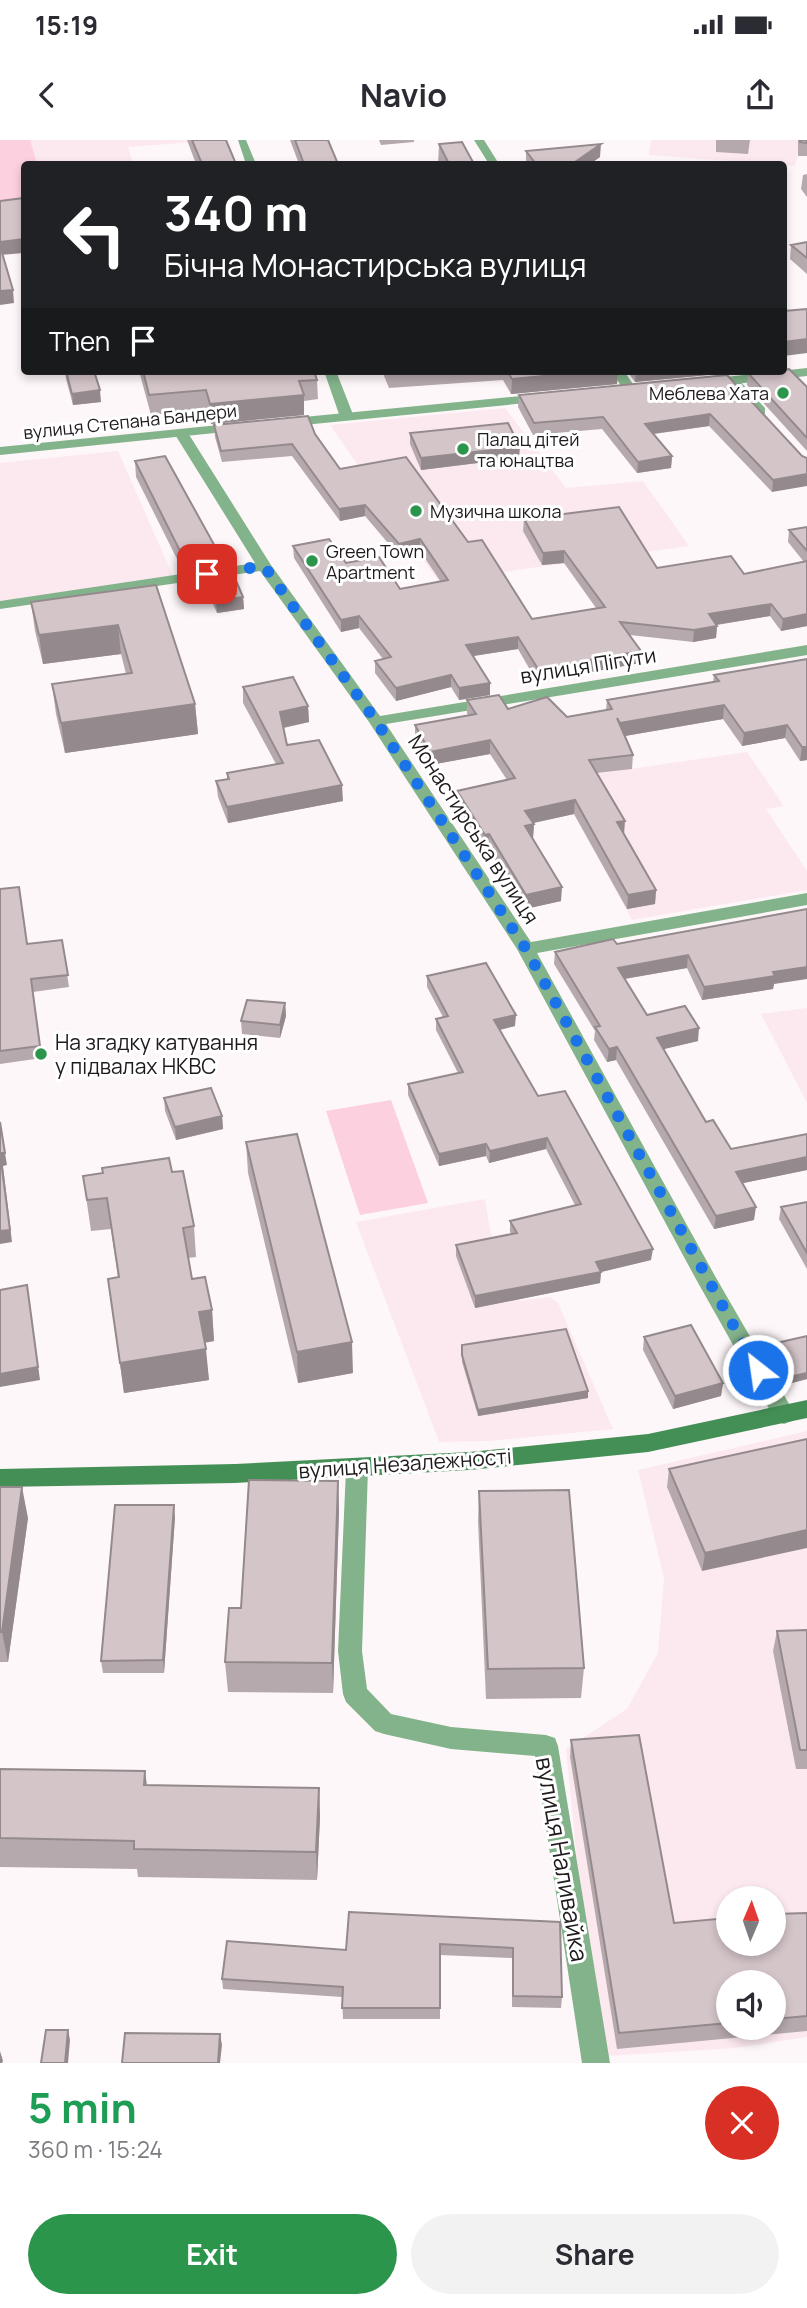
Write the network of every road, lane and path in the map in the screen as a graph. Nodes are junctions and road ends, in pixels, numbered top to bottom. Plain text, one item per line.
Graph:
1 (478, 140) edge
2 (242, 142) dead end
3 (250, 161) edge
4 (492, 161) edge
5 (807, 372) edge
6 (787, 374) edge
7 (331, 375) edge
8 (621, 375) edge
9 (782, 375) edge
10 (732, 381) junction
11 (694, 384) edge
12 (630, 390) edge
13 (562, 397) edge
14 (347, 417) junction
15 (770, 422) edge
16 (181, 433) junction
17 (0, 452) edge
18 (264, 566) junction
19 (0, 605) edge
20 (807, 650) edge
21 (376, 721) junction
22 (807, 900) edge
23 (526, 949) junction
24 (807, 1409) edge
25 (784, 1415) junction
26 (357, 1469) junction
27 (0, 1478) edge
28 (596, 2063) edge

1 - 4 street
2 - 3 street
5 - 6 street
7 - 14 street
8 - 12 street
9 - 10 street
10 - 11 street
10 - 15 street
13 - 14 street, вулиця Степана Бандери
14 - 16 street, вулиця Степана Бандери
16 - 17 street, вулиця Степана Бандери
16 - 18 street, Монастирська вулиця
18 - 19 street
18 - 21 street, Монастирська вулиця
20 - 21 street, вулиця Пігути
21 - 23 street, Монастирська вулиця
22 - 23 street
23 - 25 street, Монастирська вулиця
24 - 25 main road, вулиця Незалежності
25 - 26 main road, вулиця Незалежності
26 - 27 main road, вулиця Незалежності
26 - 28 street, вулиця Наливайка

